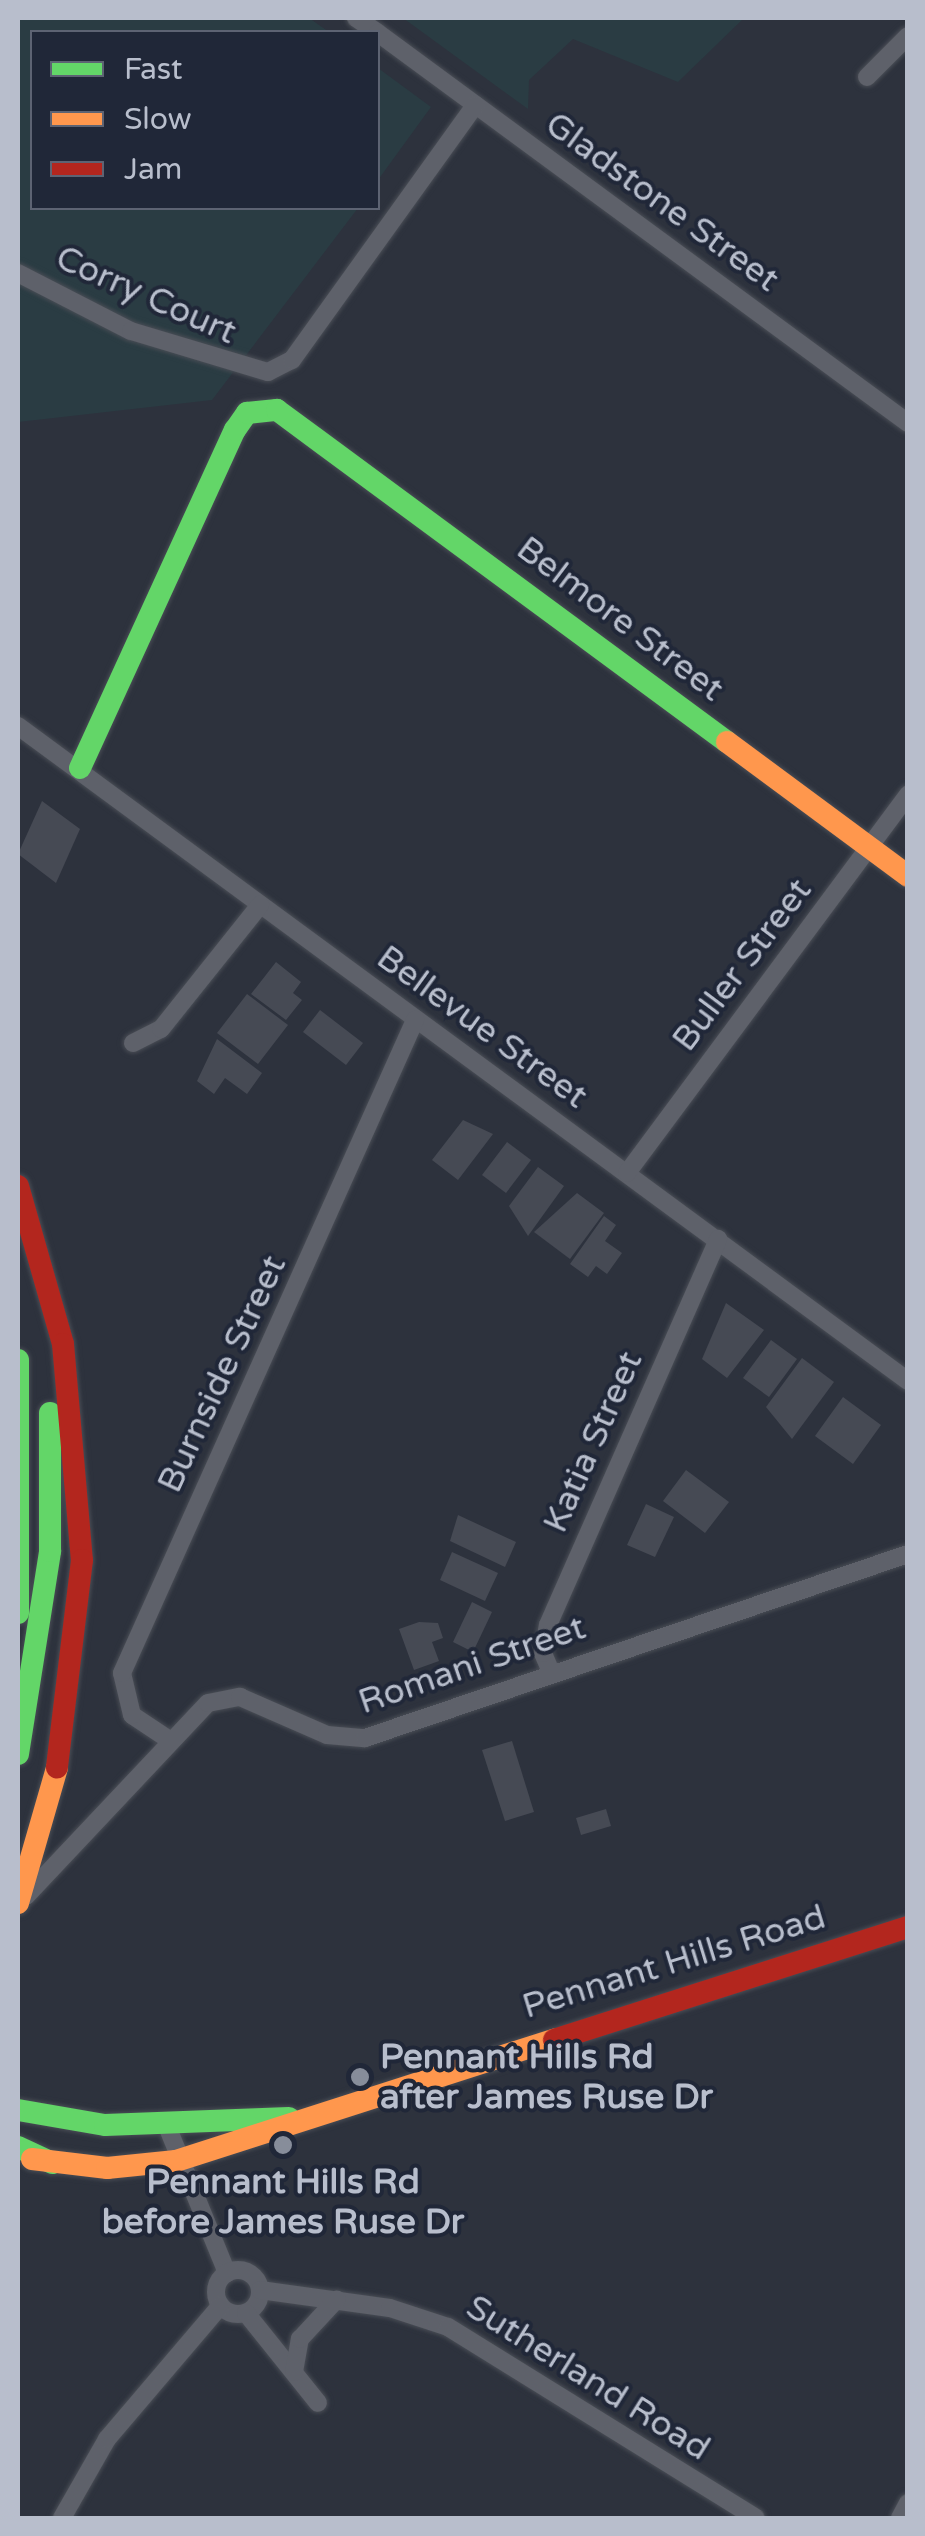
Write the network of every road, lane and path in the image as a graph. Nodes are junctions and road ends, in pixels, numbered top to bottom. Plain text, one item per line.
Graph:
1 (380, 35) edge
2 (908, 36) edge
3 (868, 77) dead end
4 (475, 105) junction
5 (18, 273) edge
6 (908, 423) edge
7 (18, 726) edge
8 (80, 768) junction
9 (908, 794) edge
10 (870, 848) junction
11 (908, 876) edge
12 (260, 905) junction
13 (416, 1020) junction
14 (133, 1044) dead end
15 (627, 1173) junction
16 (18, 1186) edge
17 (18, 1216) edge
18 (718, 1239) junction
19 (18, 1360) edge
20 (908, 1381) edge
21 (908, 1554) edge
22 (18, 1613) edge
23 (551, 1672) junction
24 (168, 1739) junction
25 (18, 1754) edge
26 (18, 1904) edge
27 (908, 1926) edge
28 (18, 2110) edge
29 (289, 2118) junction
30 (167, 2126) junction
31 (18, 2146) edge
32 (18, 2156) edge
33 (176, 2161) junction
34 (52, 2163) junction
35 (227, 2273) junction
36 (260, 2290) junction
37 (337, 2299) junction
38 (220, 2306) junction
39 (246, 2312) junction
40 (294, 2372) junction
41 (318, 2403) dead end
42 (908, 2503) edge
43 (62, 2518) edge
44 (756, 2518) edge
45 (900, 2518) edge

1 - 4 street, Gladstone Street
2 - 3 street
4 - 5 street, Corry Court
4 - 6 street, Gladstone Street
7 - 8 street, Bellevue Street
8 - 10 main road, Belmore Street
8 - 12 street, Bellevue Street
9 - 10 street, Buller Street
10 - 11 main road, Belmore Street
10 - 15 street, Buller Street
12 - 13 street, Bellevue Street
12 - 14 street
13 - 15 street, Bellevue Street
13 - 24 street, Burnside Street
15 - 18 street, Bellevue Street
16 - 26 main road
17 - 25 main road
18 - 20 street, Bellevue Street
18 - 23 street, Katia Street
19 - 22 main road
21 - 23 street, Romani Street
23 - 24 street, Romani Street
24 - 26 street, Romani Street
27 - 29 main road, Pennant Hills Road
28 - 30 main road, Pennant Hills Road
29 - 30 main road, Pennant Hills Road
29 - 33 main road, Pennant Hills Road
30 - 33 street
31 - 34 main road
32 - 34 main road, Pennant Hills Road
33 - 34 main road, Pennant Hills Road
33 - 35 street
35 - 36 street
35 - 38 street
36 - 37 street, Sutherland Road
36 - 39 street
37 - 40 street
37 - 44 street, Sutherland Road
38 - 39 street
38 - 43 street
39 - 40 street
40 - 41 street
42 - 45 street

